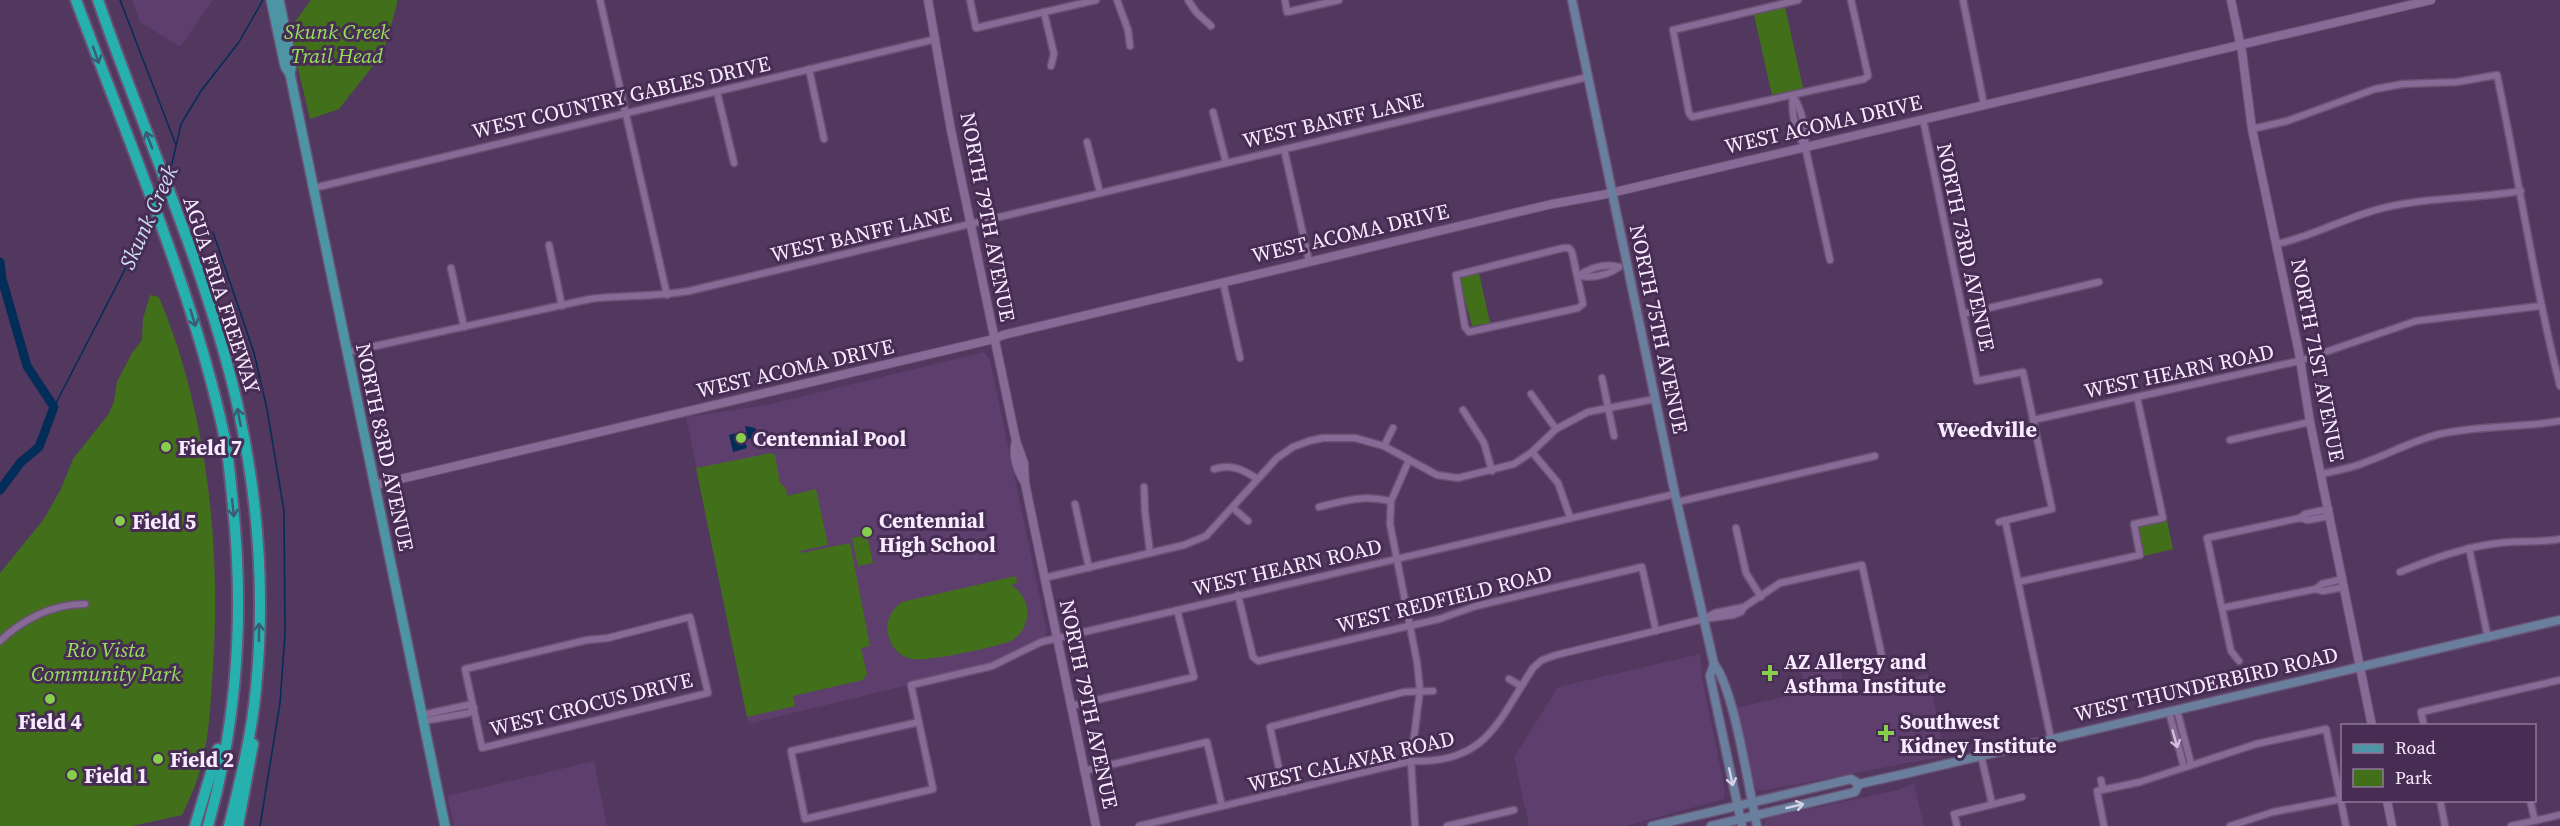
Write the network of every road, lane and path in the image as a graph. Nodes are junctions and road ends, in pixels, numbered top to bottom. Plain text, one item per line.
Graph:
1 (76, 0) edge
2 (98, 0) edge
3 (271, 0) edge
4 (279, 0) edge
5 (600, 0) edge
6 (928, 0) edge
7 (970, 0) edge
8 (1096, 0) edge
9 (1117, 0) edge
10 (1188, 0) edge
11 (1284, 0) edge
12 (1339, 0) edge
13 (1572, 0) edge
14 (1798, 0) edge
15 (1851, 0) edge
16 (1963, 0) edge
17 (2232, 0) edge
18 (2431, 0) edge
19 (1044, 12) junction
20 (1211, 26) dead end
21 (936, 39) junction
22 (2241, 44) junction
23 (1130, 46) dead end
24 (286, 55) junction
25 (1051, 66) dead end
26 (809, 69) junction
27 (1588, 77) junction
28 (717, 92) junction
29 (1793, 96) junction
30 (1984, 105) junction
31 (1214, 112) dead end
32 (624, 114) junction
33 (1923, 119) junction
34 (2252, 129) junction
35 (824, 139) dead end
36 (1088, 142) dead end
37 (1805, 146) junction
38 (1284, 149) junction
39 (1226, 162) junction
40 (734, 163) dead end
41 (314, 188) junction
42 (2521, 191) junction
43 (1612, 192) junction
44 (1100, 193) junction
45 (970, 225) junction
46 (2277, 244) junction
47 (549, 245) dead end
48 (1830, 260) dead end
49 (1309, 261) junction
50 (451, 268) dead end
51 (1578, 276) junction
52 (1223, 282) junction
53 (2099, 282) dead end
54 (667, 295) junction
55 (562, 306) junction
56 (2540, 306) junction
57 (1963, 314) junction
58 (464, 327) junction
59 (994, 339) junction
60 (348, 352) junction
61 (1240, 358) dead end
62 (2299, 361) junction
63 (1602, 378) dead end
64 (2560, 386) edge
65 (1531, 394) dead end
66 (2137, 397) junction
67 (1655, 399) junction
68 (1608, 408) junction
69 (1463, 410) dead end
70 (2033, 420) junction
71 (2560, 421) edge
72 (2310, 422) junction
73 (1393, 428) dead end
74 (1556, 429) junction
75 (1614, 436) dead end
76 (2230, 440) dead end
77 (1384, 446) junction
78 (1532, 452) junction
79 (1875, 456) dead end
80 (1409, 460) junction
81 (1214, 469) dead end
82 (1492, 471) junction
83 (2321, 474) junction
84 (1257, 478) junction
85 (375, 485) junction
86 (1144, 487) dead end
87 (1676, 498) junction
88 (1392, 501) junction
89 (1075, 504) dead end
90 (1319, 507) dead end
91 (1233, 508) junction
92 (2329, 512) junction
93 (1570, 517) junction
94 (1248, 521) dead end
95 (1736, 528) dead end
96 (2560, 539) edge
97 (2469, 548) junction
98 (1150, 553) junction
99 (1396, 558) junction
100 (1089, 568) junction
101 (2400, 572) dead end
102 (1044, 578) junction
103 (2018, 582) junction
104 (2343, 583) junction
105 (1238, 596) junction
106 (1761, 597) junction
107 (85, 604) dead end
108 (2222, 608) junction
109 (1177, 610) junction
110 (1704, 619) junction
111 (2560, 620) edge
112 (1410, 626) junction
113 (1656, 631) junction
114 (1057, 638) junction
115 (2488, 638) junction
116 (0, 641) edge
117 (1882, 657) dead end
118 (2239, 662) dead end
119 (1714, 664) junction
120 (2360, 667) junction
121 (1509, 678) dead end
122 (2560, 680) edge
123 (1521, 686) junction
124 (256, 690) junction
125 (1420, 690) junction
126 (1433, 691) dead end
127 (1071, 706) junction
128 (474, 708) junction
129 (2173, 711) junction
130 (230, 718) junction
131 (423, 718) junction
132 (919, 722) junction
133 (2372, 724) edge
134 (2424, 724) edge
135 (2051, 739) junction
136 (1981, 755) junction
137 (1411, 761) junction
138 (2188, 765) junction
139 (1084, 771) junction
140 (2101, 780) dead end
141 (1859, 783) junction
142 (2100, 791) junction
143 (1284, 792) junction
144 (2022, 797) dead end
145 (2341, 799) edge
146 (1751, 801) junction
147 (2342, 802) edge
148 (2387, 802) edge
149 (2440, 802) edge
150 (2530, 802) edge
151 (1992, 804) junction
152 (1737, 805) junction
153 (1222, 806) junction
154 (1514, 810) dead end
155 (1754, 815) junction
156 (2560, 815) edge
157 (2535, 821) junction
158 (1741, 822) edge
159 (195, 826) edge
160 (208, 826) edge
161 (229, 826) edge
162 (238, 826) edge
163 (445, 826) edge
164 (1096, 826) edge
165 (1139, 826) edge
166 (1415, 826) edge
167 (1447, 826) edge
168 (1652, 826) edge
169 (1711, 826) edge
170 (1756, 826) edge
171 (1957, 826) edge
172 (2104, 826) edge
173 (2230, 826) edge
174 (2346, 826) edge
175 (2392, 826) edge
176 (2445, 826) edge
177 (2511, 826) edge

1 -> 130 highway, AGUA FRIA FREEWAY
124 -> 2 highway, AGUA FRIA FREEWAY
3 - 24 main road, NORTH 83RD AVENUE
4 - 24 main road, NORTH 83RD AVENUE
5 - 32 street
6 - 21 street, NORTH 79TH AVENUE
7 - 19 street
8 - 19 street
9 - 23 street
10 - 20 street
11 - 12 street
13 - 27 main road, NORTH 75TH AVENUE
14 - 29 street
15 - 29 street
16 - 30 street
17 - 22 street, NORTH 71ST AVENUE
18 - 22 street, WEST ACOMA DRIVE
19 - 25 street
21 - 26 street, WEST COUNTRY GABLES DRIVE
21 - 45 street, NORTH 79TH AVENUE
22 - 30 street, WEST ACOMA DRIVE
22 - 34 street, NORTH 71ST AVENUE
24 - 41 main road, NORTH 83RD AVENUE
26 - 28 street, WEST COUNTRY GABLES DRIVE
26 - 35 street
27 - 38 street, WEST BANFF LANE
27 - 43 main road, NORTH 75TH AVENUE
28 - 32 street, WEST COUNTRY GABLES DRIVE
28 - 40 street
29 - 37 street
30 - 33 street, WEST ACOMA DRIVE
31 - 39 street
32 - 41 street, WEST COUNTRY GABLES DRIVE
32 - 54 street
33 - 37 street, WEST ACOMA DRIVE
33 - 57 street, NORTH 73RD AVENUE
34 - 42 street
34 - 46 street, NORTH 71ST AVENUE
36 - 44 street
37 - 43 street, WEST ACOMA DRIVE
37 - 48 street
38 - 39 street, WEST BANFF LANE
38 - 49 street
39 - 44 street, WEST BANFF LANE
41 - 60 main road, NORTH 83RD AVENUE
42 - 46 street
42 - 56 street
43 - 49 street, WEST ACOMA DRIVE
43 - 67 main road, NORTH 75TH AVENUE
44 - 45 street, WEST BANFF LANE
45 - 54 street, WEST BANFF LANE
45 - 59 street, NORTH 79TH AVENUE
46 - 62 street, NORTH 71ST AVENUE
47 - 55 street
49 - 52 street, WEST ACOMA DRIVE
50 - 58 street
51 - 51 street
51 - 51 street
52 - 59 street, WEST ACOMA DRIVE
52 - 61 street
53 - 57 street
54 - 55 street, WEST BANFF LANE
55 - 58 street, WEST BANFF LANE
56 - 62 street, WEST HEARN ROAD
56 - 64 street
57 - 70 street, NORTH 73RD AVENUE
58 - 60 street, WEST BANFF LANE
59 - 85 street, WEST ACOMA DRIVE
59 - 102 street, NORTH 79TH AVENUE
60 - 85 main road, NORTH 83RD AVENUE
62 - 66 street, WEST HEARN ROAD
62 - 72 street, NORTH 71ST AVENUE
63 - 68 street
65 - 74 street
66 - 70 street, WEST HEARN ROAD
66 - 103 street
67 - 68 street
67 - 87 main road, NORTH 75TH AVENUE
68 - 74 street
68 - 75 street
69 - 82 street
70 - 103 street
71 - 83 street
72 - 76 street
72 - 83 street, NORTH 71ST AVENUE
73 - 77 street
74 - 78 street
77 - 80 street
77 - 84 street
78 - 82 street
78 - 93 street
79 - 87 street, WEST HEARN ROAD
80 - 82 street
80 - 88 street
81 - 84 street
83 - 92 street, NORTH 71ST AVENUE
84 - 91 street
85 - 131 main road, NORTH 83RD AVENUE
86 - 98 street
87 - 93 street, WEST HEARN ROAD
87 - 110 main road, NORTH 75TH AVENUE
88 - 90 street
88 - 99 street
89 - 100 street
91 - 94 street
91 - 98 street
92 - 104 street, NORTH 71ST AVENUE
92 - 108 street
93 - 99 street, WEST HEARN ROAD
95 - 106 street
96 - 97 street
97 - 101 street
97 - 115 street
98 - 100 street
99 - 105 street, WEST HEARN ROAD
99 - 112 street
100 - 102 street
102 - 114 street, NORTH 79TH AVENUE
103 - 135 street
104 - 108 street
104 - 120 street, NORTH 71ST AVENUE
105 - 109 street, WEST HEARN ROAD
105 - 112 street, WEST REDFIELD ROAD
106 - 110 street, WEST CALAVAR ROAD
106 - 117 street, WEST CALAVAR ROAD
107 - 116 street
108 - 118 street
109 - 114 street, WEST HEARN ROAD
109 - 127 street
110 - 113 street, WEST CALAVAR ROAD
110 - 119 main road, NORTH 75TH AVENUE
111 - 115 main road, WEST THUNDERBIRD ROAD
112 - 113 street, WEST REDFIELD ROAD
112 - 125 street
113 - 123 street, WEST CALAVAR ROAD
114 - 127 street, NORTH 79TH AVENUE
114 - 132 street, WEST HEARN ROAD
115 - 120 main road, WEST THUNDERBIRD ROAD
119 - 146 main road, NORTH 75TH AVENUE
119 -> 152 main road, NORTH 75TH AVENUE
120 - 129 main road, WEST THUNDERBIRD ROAD
120 - 133 street, NORTH 71ST AVENUE
121 - 123 street
122 - 134 street
123 - 137 street, WEST CALAVAR ROAD
124 - 161 highway, AGUA FRIA FREEWAY
124 - 162 highway
125 - 126 street
125 - 137 street
125 - 143 street
127 - 139 street, NORTH 79TH AVENUE
128 - 128 street, WEST CROCUS DRIVE
128 - 131 street, WEST CROCUS DRIVE
129 - 135 main road, WEST THUNDERBIRD ROAD
129 - 138 street
130 - 159 highway
130 - 160 highway, AGUA FRIA FREEWAY
131 - 163 main road, NORTH 83RD AVENUE
132 - 132 street
135 - 136 main road, WEST THUNDERBIRD ROAD
136 - 141 main road, WEST THUNDERBIRD ROAD
136 - 151 street
137 - 143 street, WEST CALAVAR ROAD
137 - 166 street
138 - 142 street
138 - 145 street
139 - 153 street
139 - 164 street, NORTH 79TH AVENUE
140 - 142 street
141 - 146 main road, WEST THUNDERBIRD ROAD
155 -> 141 main road, WEST THUNDERBIRD ROAD
142 - 172 street
143 - 153 street, WEST CALAVAR ROAD
144 - 151 street
145 - 173 street
146 - 152 main road, WEST THUNDERBIRD ROAD
146 - 155 main road, NORTH 75TH AVENUE
147 - 174 street
148 - 175 street
149 - 176 street
150 - 157 street
151 - 171 street
152 - 158 main road, NORTH 75TH AVENUE
152 - 168 main road, WEST THUNDERBIRD ROAD
153 - 165 street, WEST CALAVAR ROAD
154 - 167 street
155 - 158 main road, WEST THUNDERBIRD ROAD
155 - 170 main road, NORTH 75TH AVENUE
156 - 157 street
157 - 177 street
158 - 169 main road, WEST THUNDERBIRD ROAD

